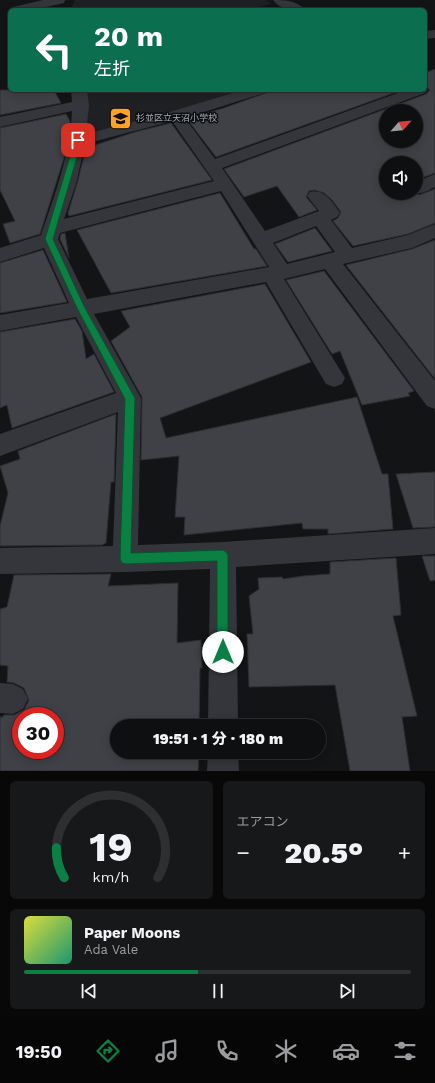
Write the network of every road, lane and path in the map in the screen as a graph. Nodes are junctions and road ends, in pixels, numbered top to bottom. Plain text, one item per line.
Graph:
1 (59, 0) edge
2 (279, 0) edge
3 (26, 8) edge
4 (294, 8) edge
5 (253, 92) edge
6 (413, 92) edge
7 (80, 98) edge
8 (176, 116) junction
9 (0, 122) edge
10 (78, 140) junction
11 (212, 166) junction
12 (435, 180) edge
13 (225, 184) junction
14 (423, 185) edge
15 (316, 196) dead end
16 (319, 217) junction
17 (435, 231) edge
18 (51, 234) junction
19 (262, 240) junction
20 (0, 255) edge
21 (339, 259) junction
22 (277, 273) junction
23 (81, 308) junction
24 (0, 323) edge
25 (334, 378) dead end
26 (130, 398) junction
27 (435, 399) edge
28 (0, 445) edge
29 (435, 541) edge
30 (223, 555) junction
31 (126, 559) junction
32 (0, 561) edge
33 (223, 719) edge
34 (223, 759) edge
35 (223, 771) edge

1 - 3 street
2 - 4 street
5 - 8 street
6 - 11 street
7 - 9 street
7 - 10 street
8 - 10 street
8 - 11 street
10 - 18 street
11 - 13 street
12 - 14 street
13 - 18 street
13 - 19 street
15 - 16 street
16 - 19 street
16 - 21 street
17 - 21 street
18 - 20 street
18 - 23 street
19 - 22 street
21 - 22 street
21 - 27 street
22 - 23 street
22 - 25 street
23 - 24 street
23 - 26 street
26 - 28 street
26 - 31 street
29 - 30 street
30 - 31 street
30 - 33 street
31 - 32 street
34 - 35 street

